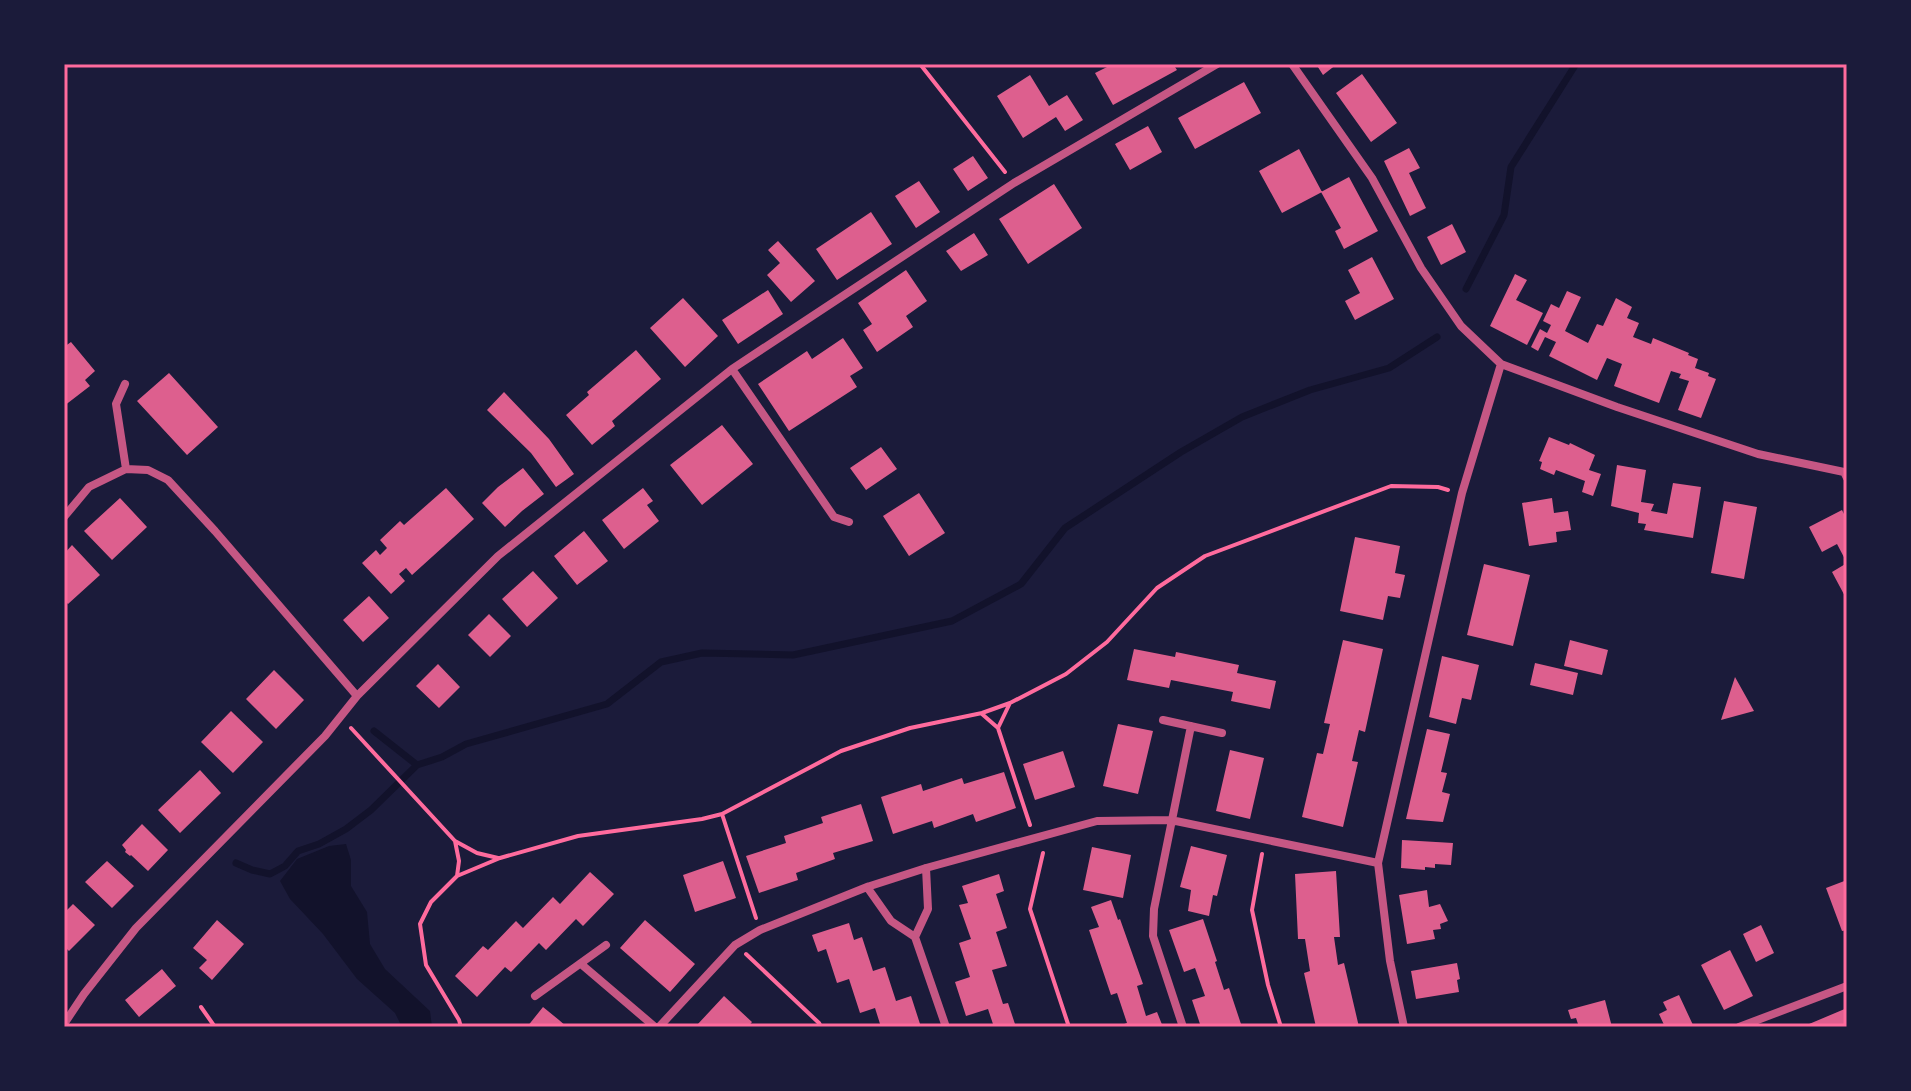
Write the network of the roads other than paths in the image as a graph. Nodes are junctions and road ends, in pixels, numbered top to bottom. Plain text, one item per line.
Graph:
1 (1217, 64) edge
2 (1292, 64) edge
3 (1501, 364) junction
4 (732, 369) junction
5 (125, 384) dead end
6 (126, 469) junction
7 (1846, 474) edge
8 (64, 517) edge
9 (849, 522) dead end
10 (357, 696) junction
11 (1163, 720) dead end
12 (1191, 726) junction
13 (1222, 733) dead end
14 (1171, 820) junction
15 (1378, 863) junction
16 (926, 868) junction
17 (867, 887) junction
18 (915, 937) junction
19 (606, 945) dead end
20 (581, 964) junction
21 (1847, 986) edge
22 (535, 996) dead end
23 (64, 1024) edge
24 (657, 1027) edge
25 (946, 1027) edge
26 (1183, 1027) edge
27 (1404, 1027) edge
28 (1739, 1027) edge

1 - 4 street
2 - 3 street
3 - 7 street
3 - 15 street
4 - 9 street
4 - 10 street
5 - 6 street
6 - 8 street
6 - 10 street
10 - 23 street
11 - 12 street
12 - 13 street
12 - 14 street
14 - 15 street
14 - 16 street
14 - 26 street
15 - 27 street
16 - 17 street
16 - 18 street
17 - 18 street
17 - 24 street
18 - 25 street
19 - 20 street
20 - 22 street
20 - 24 street
21 - 28 street

